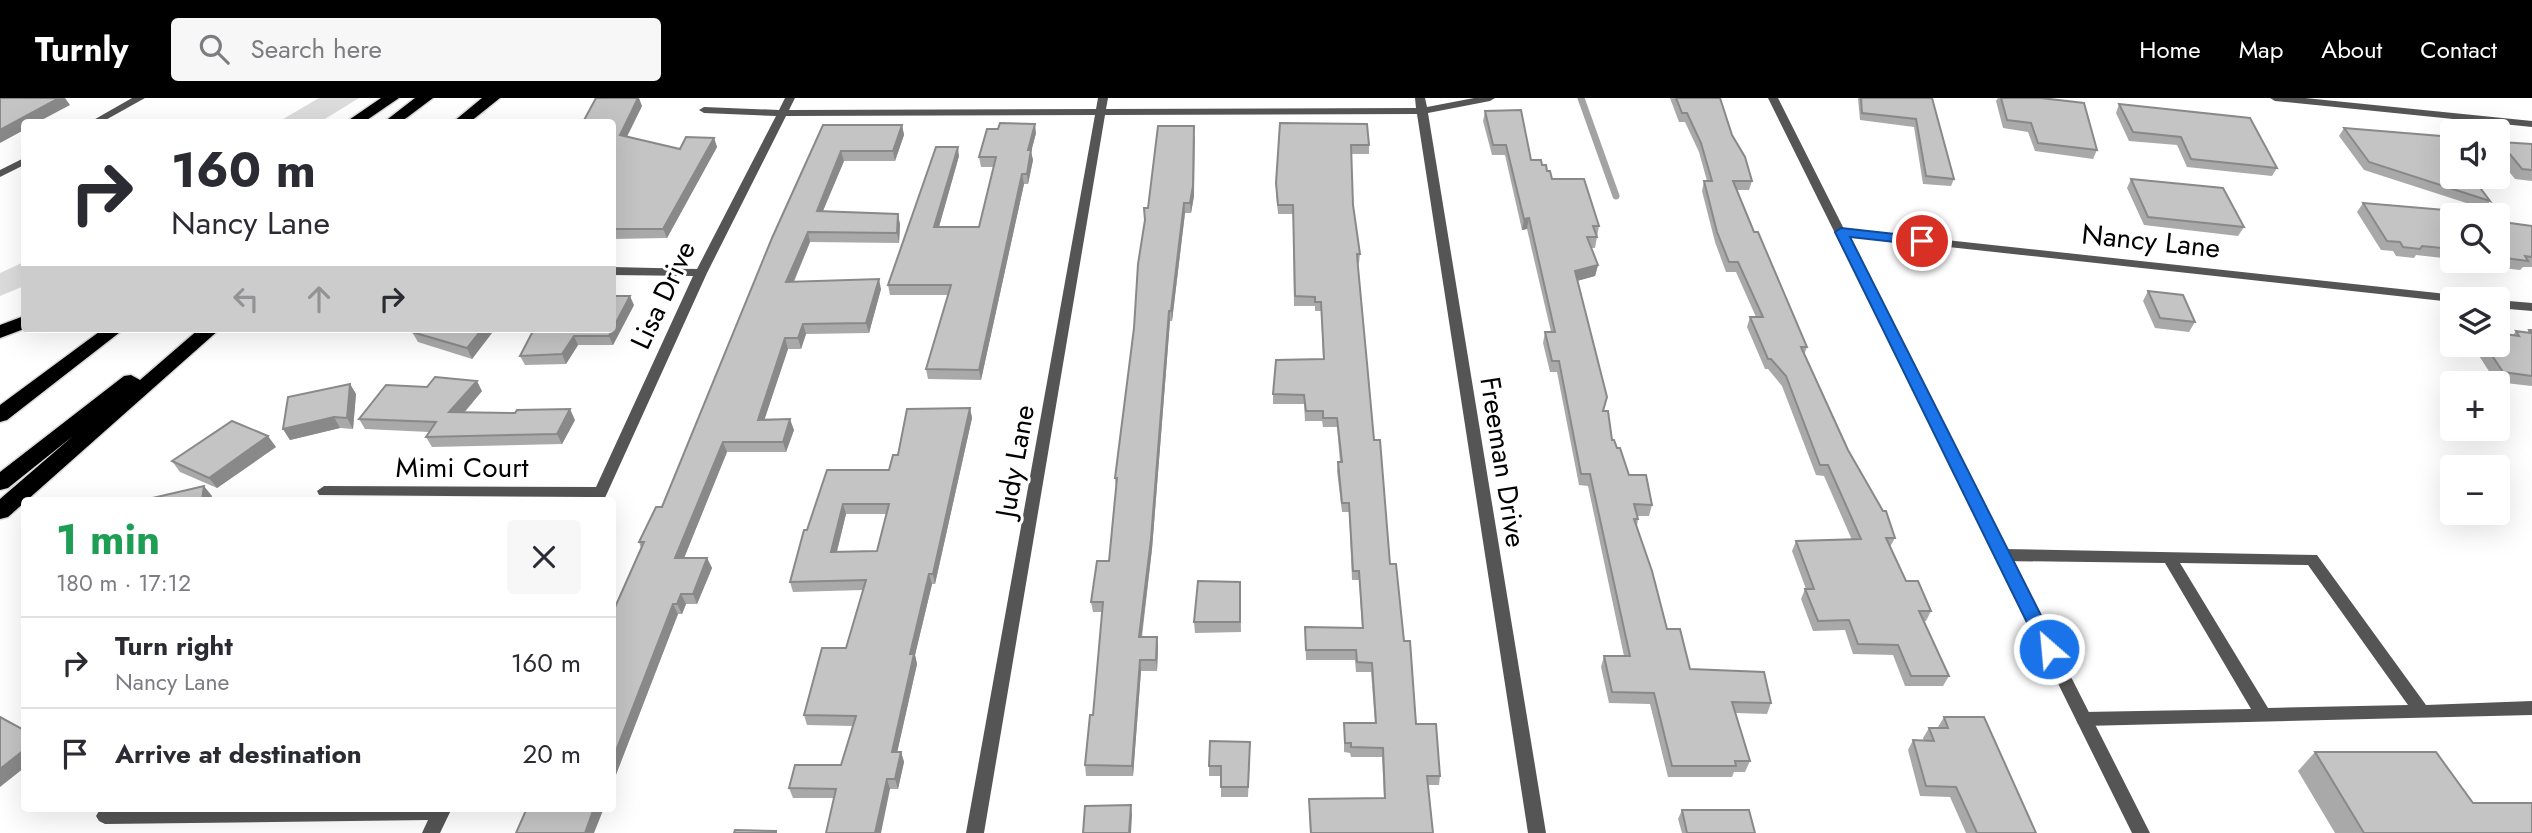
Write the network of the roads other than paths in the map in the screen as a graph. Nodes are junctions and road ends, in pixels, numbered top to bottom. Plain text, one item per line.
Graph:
1 (141, 98) edge
2 (391, 98) edge
3 (425, 98) edge
4 (492, 98) edge
5 (790, 98) edge
6 (1490, 98) edge
7 (1773, 98) edge
8 (2275, 98) edge
9 (2385, 98) edge
10 (1421, 104) edge
11 (1102, 105) edge
12 (705, 110) dead end
13 (2394, 110) junction
14 (783, 114) junction
15 (101, 119) edge
16 (359, 119) edge
17 (396, 119) edge
18 (465, 119) edge
19 (2532, 124) edge
20 (21, 163) edge
21 (0, 174) edge
22 (1841, 232) junction
23 (616, 271) edge
24 (701, 273) junction
25 (2440, 297) edge
26 (2510, 305) edge
27 (2532, 307) edge
28 (21, 323) edge
29 (0, 332) edge
30 (110, 333) edge
31 (193, 333) edge
32 (206, 333) edge
33 (0, 415) edge
34 (0, 483) edge
35 (324, 491) dead end
36 (599, 496) edge
37 (0, 512) edge
38 (2002, 555) junction
39 (2169, 557) junction
40 (2532, 708) edge
41 (2422, 712) junction
42 (2263, 715) junction
43 (2084, 719) junction
44 (330, 812) edge
45 (441, 812) edge
46 (105, 816) dead end
47 (431, 833) edge
48 (975, 833) edge
49 (1537, 833) edge
50 (2141, 833) edge

1 - 15 street
2 - 16 highway
3 - 17 highway
4 - 18 highway
5 - 14 street, Lisa Drive
6 - 10 street
7 - 22 street
8 - 13 street
9 - 13 street
10 - 11 street
10 - 49 street, Freeman Drive
11 - 14 street
11 - 48 street, Judy Lane
12 - 14 street
13 - 19 street
14 - 24 street, Lisa Drive
20 - 21 street
22 - 25 street, Nancy Lane
22 - 38 street
23 - 24 street
24 - 36 street, Lisa Drive
26 - 27 street
28 - 29 highway
30 - 33 highway
31 - 34 highway
32 - 37 highway
35 - 36 street, Mimi Court
38 - 39 street
38 - 43 street
39 - 41 street
39 - 42 street
40 - 41 street
41 - 42 street
42 - 43 street
43 - 50 street
44 - 46 street
45 - 47 street

